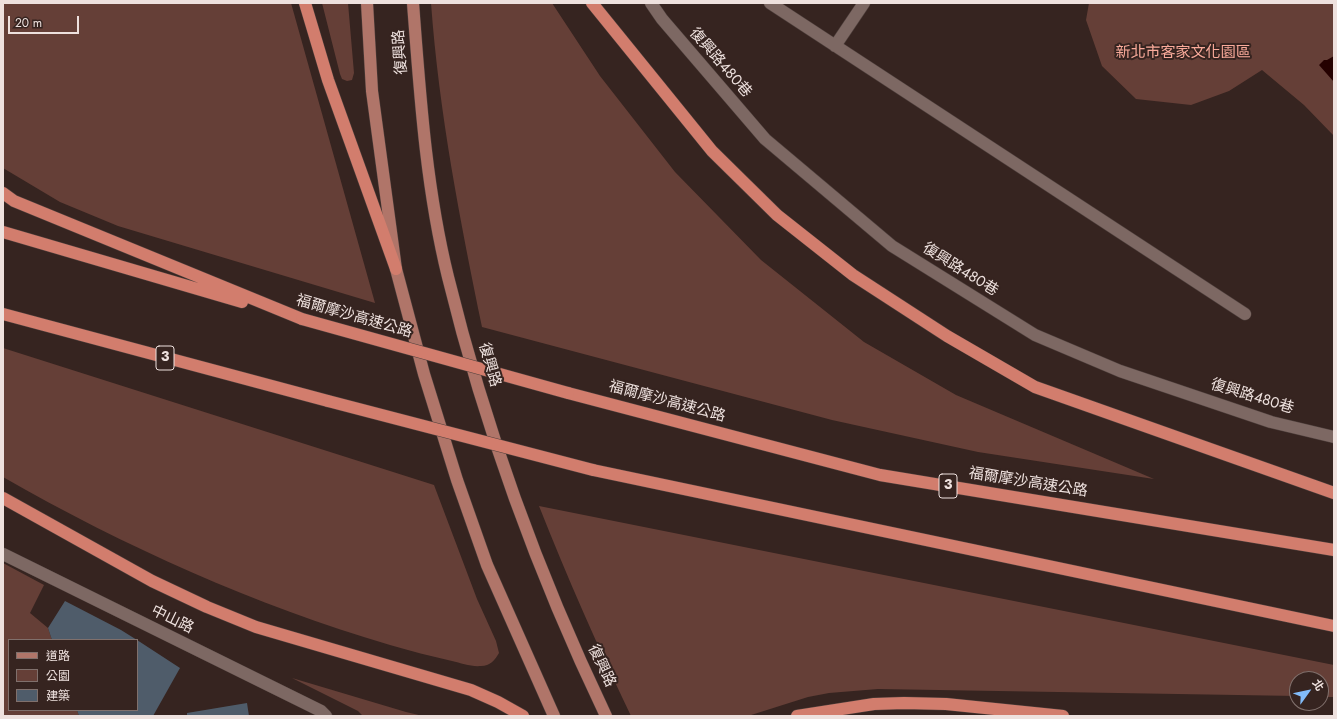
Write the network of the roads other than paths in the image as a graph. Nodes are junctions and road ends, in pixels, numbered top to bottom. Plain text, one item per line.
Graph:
1 (305, 3) edge
2 (367, 3) edge
3 (413, 3) edge
4 (592, 3) edge
5 (651, 3) edge
6 (770, 3) edge
7 (864, 3) edge
8 (835, 46) junction
9 (3, 193) edge
10 (3, 232) edge
11 (396, 269) junction
12 (3, 314) edge
13 (1245, 314) dead end
14 (302, 319) junction
15 (1334, 437) edge
16 (1334, 494) edge
17 (3, 498) edge
18 (1334, 550) edge
19 (3, 554) edge
20 (1334, 626) edge
21 (326, 716) edge
22 (523, 716) edge
23 (554, 716) edge
24 (606, 716) edge
25 (797, 716) edge
26 (1063, 716) edge

1 - 11 highway
2 - 11 main road, 復興路
3 - 24 main road, 復興路
4 - 16 highway
5 - 15 street, 復興路480巷
6 - 8 street
7 - 8 street
8 - 13 street
9 - 14 highway
10 - 14 highway, 福爾摩沙高速公路 / 3
11 - 23 main road, 復興路
12 - 20 highway, 3, bridge
14 - 18 highway, 福爾摩沙高速公路 / 3, bridge
17 - 22 highway
19 - 21 street, 中山路
25 - 26 highway

